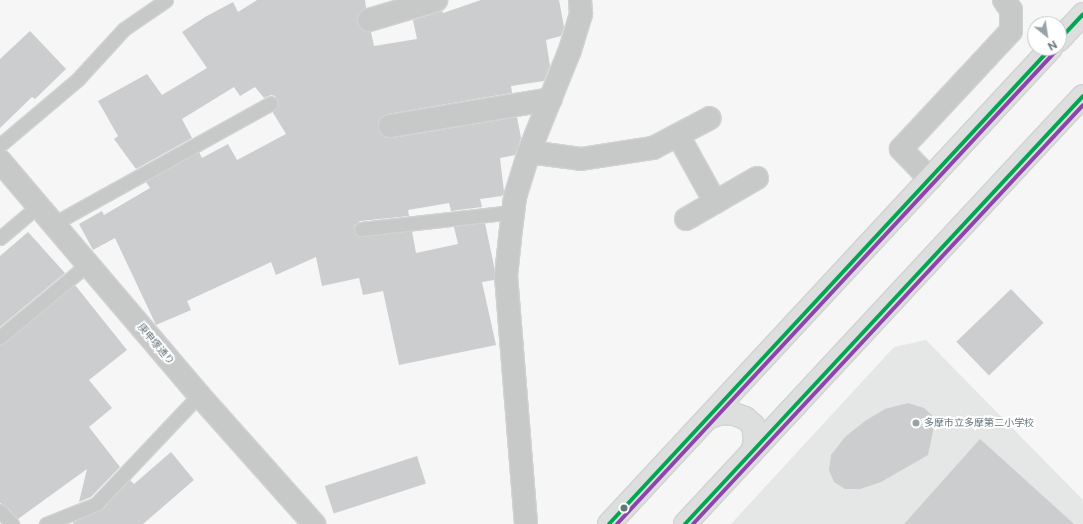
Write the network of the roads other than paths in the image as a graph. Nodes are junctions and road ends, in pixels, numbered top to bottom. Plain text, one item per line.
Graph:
1 (166, 0) edge
2 (436, 0) edge
3 (580, 0) edge
4 (1004, 0) edge
5 (1083, 14) edge
6 (369, 20) dead end
7 (1067, 31) edge
8 (1044, 56) edge
9 (1083, 96) edge
10 (550, 99) junction
11 (271, 103) dead end
12 (710, 118) dead end
13 (390, 126) dead end
14 (678, 135) junction
15 (0, 145) edge
16 (529, 152) junction
17 (0, 161) edge
18 (758, 178) dead end
19 (930, 179) junction
20 (715, 202) junction
21 (38, 206) junction
22 (513, 212) junction
23 (686, 219) dead end
24 (53, 224) junction
25 (361, 229) dead end
26 (0, 238) edge
27 (88, 264) junction
28 (0, 337) edge
29 (199, 395) junction
30 (708, 418) junction
31 (752, 452) junction
32 (0, 511) edge
33 (12, 524) edge
34 (46, 524) edge
35 (314, 524) edge
36 (526, 524) edge
37 (609, 524) edge
38 (685, 524) edge

1 - 15 lane
2 - 6 street
3 - 10 street
4 - 19 street
5 - 7 main road
8 - 19 main road
9 - 31 main road
10 - 13 street
10 - 16 street
11 - 24 lane
12 - 14 street
14 - 16 street
14 - 20 street
16 - 22 street
17 - 21 street, 庚申塚通り
18 - 20 street
19 - 30 main road
20 - 23 street
21 - 24 street, 庚申塚通り
21 - 26 lane
22 - 25 lane
22 - 36 street
24 - 27 street, 庚申塚通り
27 - 28 lane
27 - 29 street, 庚申塚通り
29 - 34 lane
29 - 35 street, 庚申塚通り
30 - 31 main road
30 - 37 main road
31 - 38 main road
32 - 33 lane

